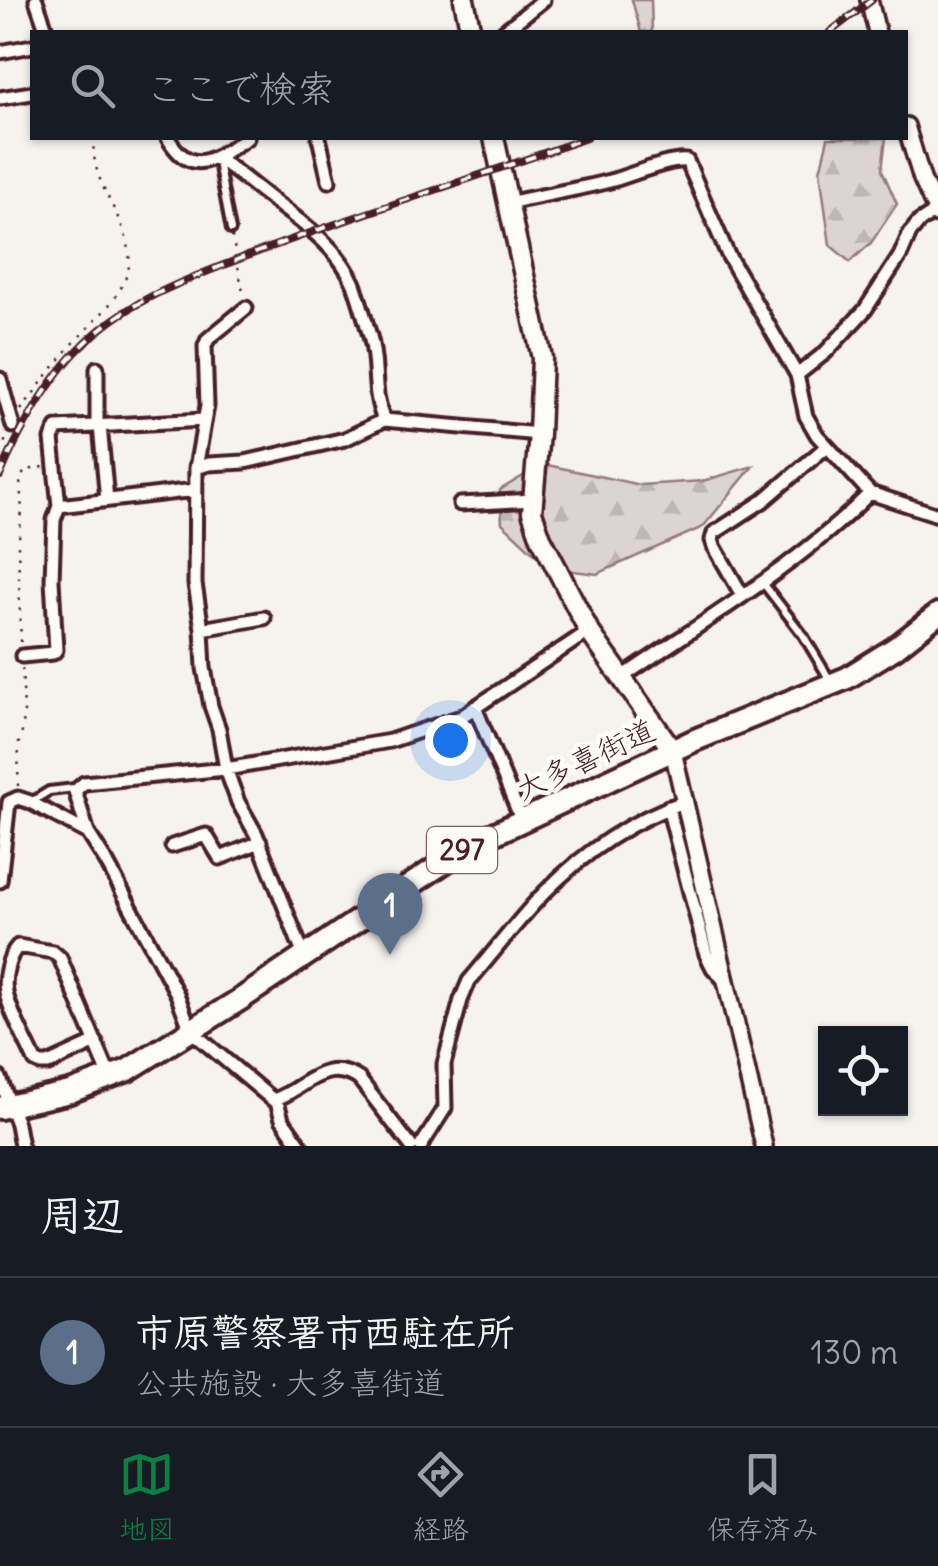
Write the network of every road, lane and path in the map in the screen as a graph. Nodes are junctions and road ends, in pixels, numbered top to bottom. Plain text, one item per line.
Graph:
1 (36, 0) edge
2 (464, 0) edge
3 (543, 0) edge
4 (869, 0) edge
5 (46, 30) edge
6 (471, 30) edge
7 (506, 30) edge
8 (876, 30) edge
9 (30, 46) edge
10 (0, 52) edge
11 (30, 94) edge
12 (0, 98) edge
13 (908, 133) edge
14 (94, 140) edge
15 (169, 140) edge
16 (244, 140) edge
17 (320, 140) edge
18 (494, 140) edge
19 (217, 158) junction
20 (329, 181) dead end
21 (508, 203) junction
22 (937, 213) edge
23 (231, 230) joint
24 (246, 308) joint
25 (97, 368) dead end
26 (797, 375) junction
27 (0, 379) edge
28 (204, 420) junction
29 (384, 420) junction
30 (12, 426) junction
31 (99, 426) junction
32 (540, 434) junction
33 (826, 447) junction
34 (0, 452) edge
35 (55, 465) junction
36 (196, 468) junction
37 (196, 490) junction
38 (870, 493) junction
39 (107, 500) junction
40 (533, 500) junction
41 (460, 504) dead end
42 (59, 506) junction
43 (938, 515) edge
44 (762, 581) junction
45 (742, 595) junction
46 (938, 614) edge
47 (264, 618) dead end
48 (202, 629) junction
49 (589, 632) junction
50 (22, 656) junction
51 (621, 678) junction
52 (833, 685) junction
53 (475, 707) junction
54 (672, 751) junction
55 (226, 769) junction
56 (77, 788) junction
57 (24, 800) junction
58 (686, 801) junction
59 (668, 807) junction
60 (522, 820) junction
61 (88, 833) junction
62 (260, 842) junction
63 (172, 846) dead end
64 (0, 881) edge
65 (304, 956) junction
66 (725, 981) junction
67 (191, 1031) junction
68 (96, 1042) junction
69 (110, 1077) junction
70 (0, 1078) edge
71 (276, 1099) junction
72 (5, 1107) edge
73 (21, 1146) edge
74 (301, 1146) edge
75 (411, 1146) edge
76 (421, 1146) edge
77 (764, 1146) edge

1 - 5 street
2 - 6 main road
3 - 7 street
4 - 8 street
9 - 10 street
11 - 12 street
13 - 22 street
14 - 30 path
15 - 19 street
16 - 19 street
17 - 20 street
18 - 21 main road
19 - 23 lane
19 - 29 street
21 - 26 street
21 - 32 main road
22 - 26 street
23 - 24 path
24 - 28 street
25 - 31 street
26 - 33 street
27 - 30 street
28 - 31 street
28 - 36 street
29 - 32 street
29 - 36 street
30 - 34 path
31 - 35 street
31 - 39 street
32 - 40 main road
33 - 38 street
33 - 45 street
35 - 42 street
35 - 50 path
36 - 37 street
37 - 39 street
37 - 48 street
38 - 43 street
38 - 44 street
39 - 42 street
40 - 41 street
40 - 49 main road
42 - 50 street
44 - 45 street
44 - 52 lane
45 - 51 street
46 - 52 highway, 大多喜街道 / 297
47 - 48 street
48 - 55 street
49 - 51 main road
49 - 53 street
50 - 57 path
51 - 54 main road
52 - 54 highway, 大多喜街道 / 297
53 - 55 street
53 - 60 street
54 - 58 street
54 - 60 highway, 大多喜街道 / 297
55 - 56 street
55 - 62 street
56 - 57 lane
56 - 61 street
57 - 61 street
57 - 64 street
58 - 59 street
58 - 66 street
59 - 66 street
59 - 76 street
60 - 65 highway, 大多喜街道 / 297
61 - 67 street
62 - 63 street
62 - 65 street
65 - 67 highway, 大多喜街道 / 297
66 - 77 street
67 - 69 highway, 大多喜街道 / 297
67 - 71 street
68 - 68 street
68 - 69 street
69 - 72 highway, 大多喜街道 / 297
70 - 72 street
71 - 74 street
71 - 75 street
72 - 73 street

